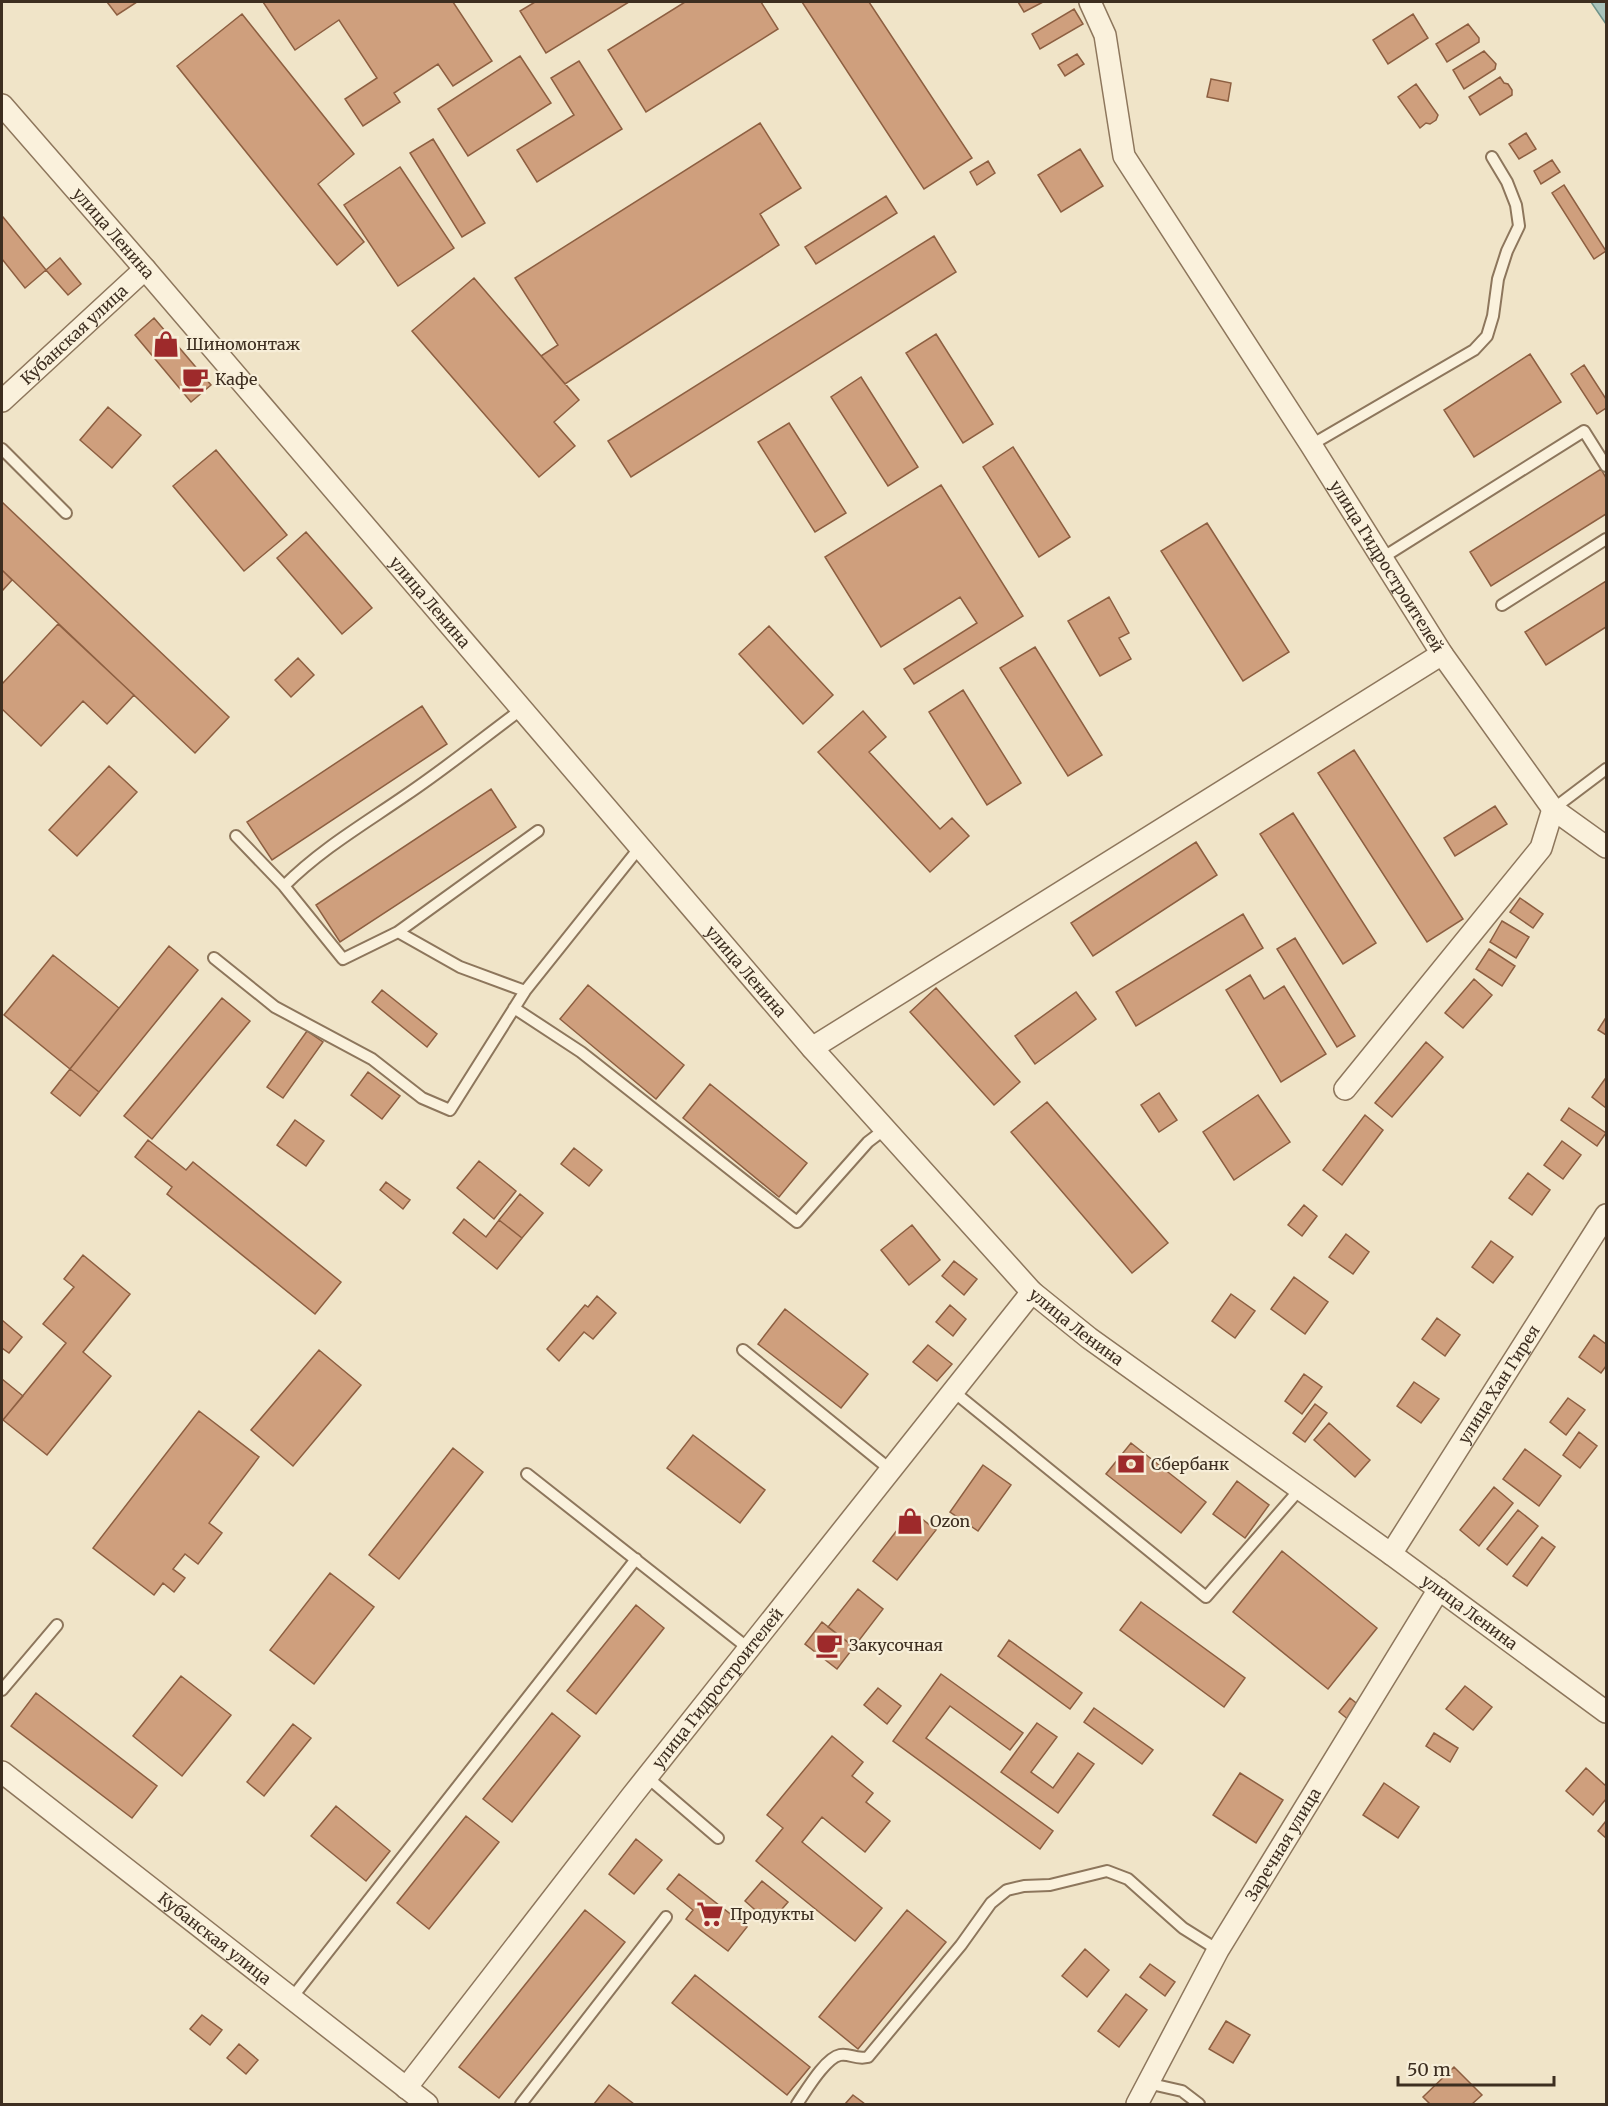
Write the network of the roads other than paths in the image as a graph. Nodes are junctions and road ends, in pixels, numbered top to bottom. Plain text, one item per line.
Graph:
1 (1090, 2) edge
2 (2, 105) edge
3 (1492, 156) dead end
4 (145, 269) junction
5 (2, 401) edge
6 (1311, 445) junction
7 (2, 449) edge
8 (1606, 466) edge
9 (66, 513) dead end
10 (1606, 539) edge
11 (1382, 558) junction
12 (1502, 605) dead end
13 (1442, 654) junction
14 (522, 709) junction
15 (1606, 769) edge
16 (1553, 809) junction
17 (538, 831) dead end
18 (236, 836) dead end
19 (640, 847) junction
20 (1606, 847) edge
21 (284, 886) junction
22 (398, 932) junction
23 (214, 958) dead end
24 (525, 991) junction
25 (514, 1008) junction
26 (812, 1048) junction
27 (1346, 1089) dead end
28 (885, 1129) junction
29 (1606, 1215) edge
30 (1032, 1292) junction
31 (743, 1350) dead end
32 (954, 1392) junction
33 (892, 1471) junction
34 (527, 1474) dead end
35 (1300, 1489) junction
36 (1391, 1554) junction
37 (636, 1559) junction
38 (1439, 1589) junction
39 (57, 1625) dead end
40 (748, 1648) junction
41 (2, 1690) edge
42 (1606, 1712) edge
43 (2, 1772) edge
44 (647, 1777) junction
45 (718, 1838) dead end
46 (666, 1917) dead end
47 (1218, 1950) junction
48 (291, 1999) junction
49 (1147, 2083) junction
50 (406, 2088) junction
51 (426, 2104) edge
52 (521, 2104) edge
53 (797, 2104) edge
54 (1137, 2104) edge
55 (1199, 2104) edge

1 - 6 street, улица Гидростроителей
2 - 4 street, улица Ленина
3 - 6 lane
4 - 5 street, Кубанская улица
4 - 14 street, улица Ленина
6 - 11 street, улица Гидростроителей
7 - 9 lane
8 - 11 lane
10 - 12 lane
11 - 13 street, улица Гидростроителей
13 - 16 street, улица Гидростроителей
13 - 26 street
14 - 19 street, улица Ленина
14 - 21 lane
15 - 16 lane
16 - 20 street
16 - 27 street
17 - 22 lane
18 - 21 lane
19 - 24 lane
19 - 26 street, улица Ленина
21 - 22 lane
22 - 24 lane
23 - 25 lane
24 - 25 lane
25 - 28 lane
26 - 28 street, улица Ленина
28 - 30 street, улица Ленина
29 - 36 street, улица Хан Гирея
30 - 32 street, улица Гидростроителей
30 - 35 street, улица Ленина
31 - 33 lane
32 - 33 street, улица Гидростроителей
32 - 35 lane
33 - 40 street, улица Гидростроителей
34 - 37 lane
35 - 36 street, улица Ленина
36 - 38 street, улица Ленина
37 - 40 lane
37 - 48 lane
38 - 42 street, улица Ленина
38 - 47 street, Заречная улица
39 - 41 lane
40 - 44 street, улица Гидростроителей
43 - 48 street, Кубанская улица
44 - 45 lane
44 - 50 street, улица Гидростроителей
46 - 52 lane
47 - 49 street, Заречная улица
47 - 53 lane
48 - 50 street, Кубанская улица
49 - 54 street, Заречная улица
49 - 55 lane
50 - 51 street, Кубанская улица

